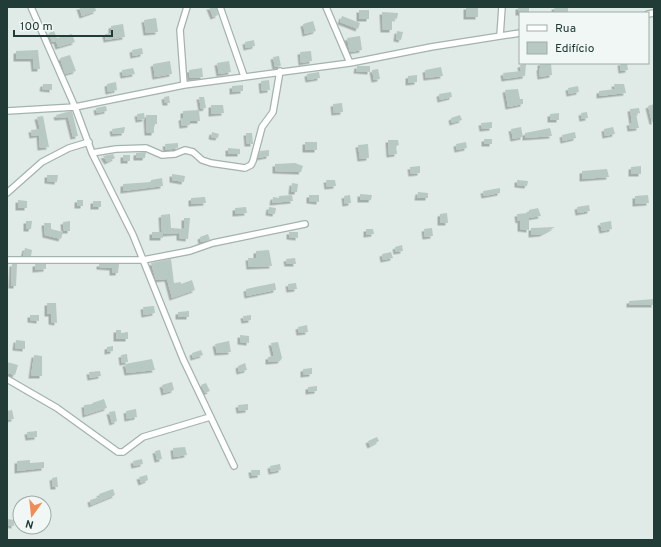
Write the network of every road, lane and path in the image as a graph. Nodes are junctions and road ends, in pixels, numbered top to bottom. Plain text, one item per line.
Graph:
1 (31, 7) edge
2 (187, 7) edge
3 (220, 7) edge
4 (326, 7) edge
5 (502, 7) edge
6 (519, 33) edge
7 (500, 36) junction
8 (350, 63) junction
9 (280, 71) junction
10 (244, 76) junction
11 (184, 85) junction
12 (75, 107) junction
13 (7, 111) edge
14 (89, 142) junction
15 (92, 153) junction
16 (7, 192) edge
17 (305, 224) dead end
18 (7, 260) edge
19 (143, 260) junction
20 (7, 379) edge
21 (210, 417) junction
22 (234, 466) dead end

1 - 12 street
2 - 11 street
3 - 10 street
4 - 8 street
5 - 7 street
6 - 7 street
7 - 8 street
8 - 9 street
9 - 10 street
9 - 15 street
10 - 11 street
11 - 12 street
12 - 13 street
12 - 14 street
14 - 15 street
14 - 16 street
15 - 19 street
17 - 19 street
18 - 19 street
19 - 21 street
20 - 21 street
21 - 22 street

